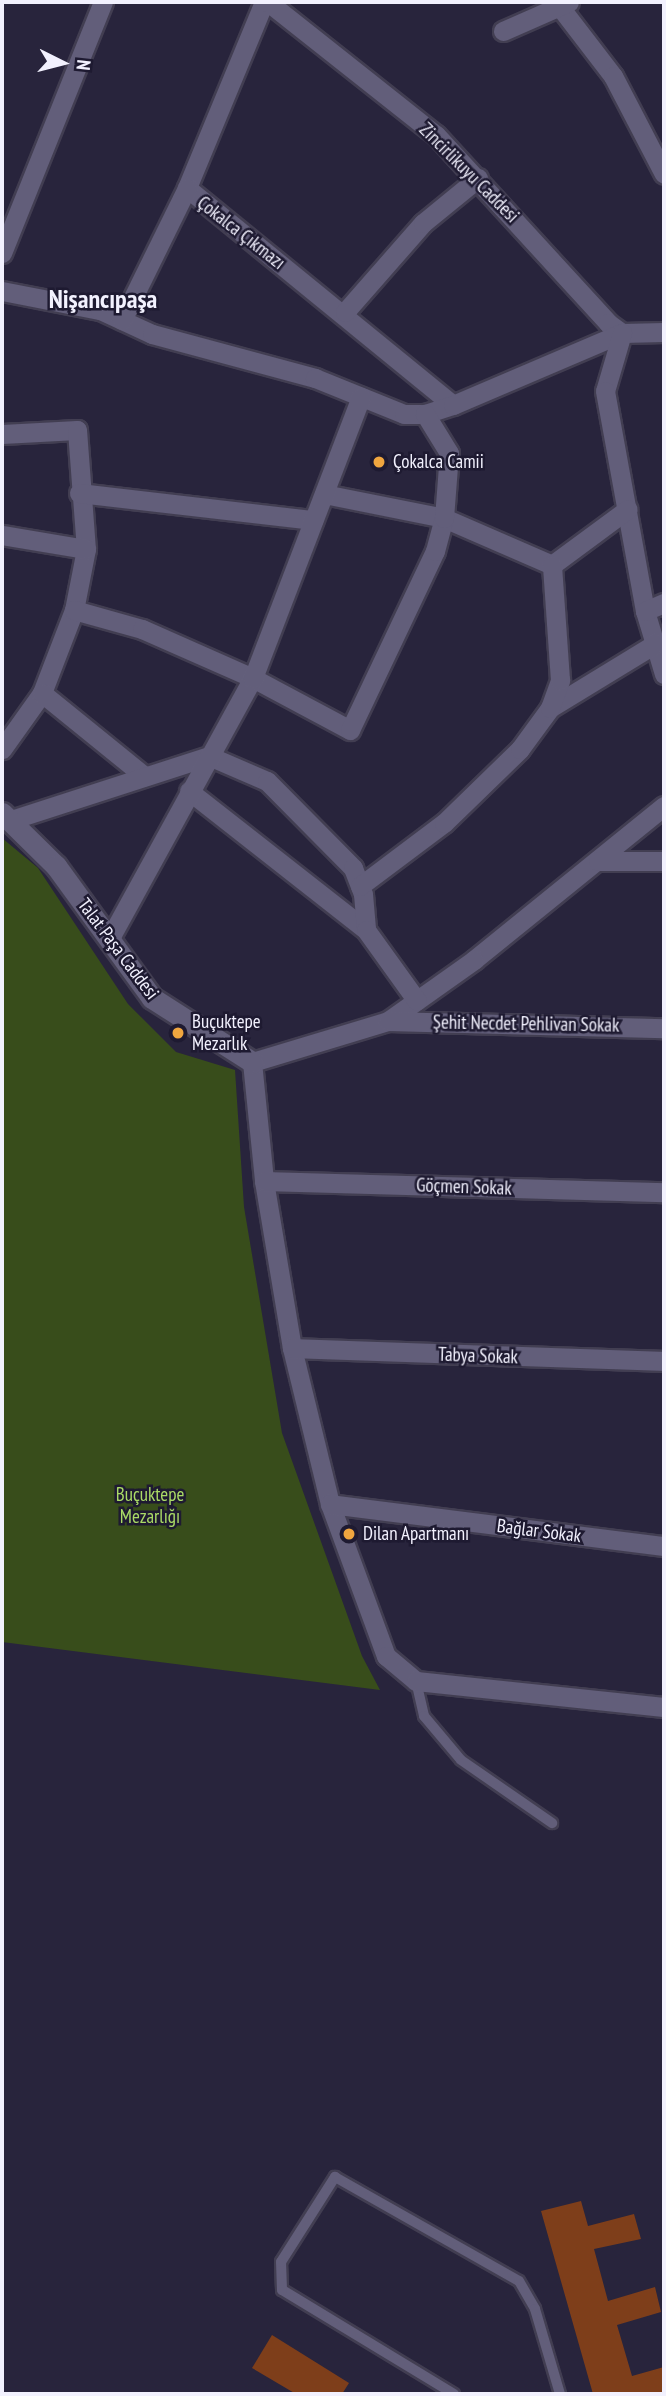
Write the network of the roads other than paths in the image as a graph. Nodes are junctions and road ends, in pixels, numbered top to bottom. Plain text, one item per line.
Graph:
1 (103, 2) edge
2 (266, 2) edge
3 (565, 4) edge
4 (503, 31) dead end
5 (664, 174) edge
6 (478, 178) junction
7 (187, 188) junction
8 (2, 253) edge
9 (2, 291) edge
10 (345, 313) junction
11 (122, 320) junction
12 (664, 332) edge
13 (622, 333) junction
14 (361, 397) junction
15 (453, 405) junction
16 (425, 414) junction
17 (2, 434) edge
18 (79, 493) junction
19 (324, 494) junction
20 (628, 509) junction
21 (444, 517) junction
22 (313, 520) junction
23 (2, 535) edge
24 (86, 549) junction
25 (552, 565) junction
26 (664, 603) edge
27 (75, 610) junction
28 (645, 611) junction
29 (655, 644) junction
30 (664, 674) edge
31 (253, 678) junction
32 (43, 693) junction
33 (550, 708) junction
34 (2, 749) edge
35 (209, 756) junction
36 (144, 776) junction
37 (189, 791) junction
38 (664, 806) edge
39 (6, 816) edge
40 (597, 861) junction
41 (664, 861) edge
42 (360, 886) junction
43 (366, 930) junction
44 (111, 936) junction
45 (417, 1001) junction
46 (388, 1021) junction
47 (664, 1028) edge
48 (252, 1062) junction
49 (264, 1181) junction
50 (664, 1192) edge
51 (292, 1348) junction
52 (664, 1361) edge
53 (330, 1504) junction
54 (664, 1546) edge
55 (416, 1681) junction
56 (664, 1707) edge
57 (552, 1823) dead end
58 (454, 2394) edge
59 (560, 2394) edge

1 - 8 street
2 - 6 street, Zincirlikuyu Caddesi
2 - 7 street, Çokalca Çıkmazı
3 - 4 street
3 - 5 street
6 - 10 street
6 - 13 street, Zincirlikuyu Caddesi
7 - 10 street, Çokalca Çıkmazı
7 - 11 street
9 - 11 street
10 - 15 street, Çokalca Çıkmazı
11 - 14 street
12 - 13 street
13 - 15 street
13 - 20 street
14 - 16 street
14 - 19 street
15 - 16 street
16 - 21 street
17 - 18 street
18 - 22 street
18 - 24 street
19 - 21 street
19 - 22 street
20 - 25 street
20 - 28 street
21 - 25 street
21 - 31 street
22 - 31 street
23 - 24 street
24 - 27 street
25 - 33 street
26 - 28 street
27 - 31 street
27 - 32 street
28 - 29 street
29 - 30 street
29 - 33 street
31 - 35 street
32 - 34 street
32 - 36 street
33 - 42 street
35 - 36 street
35 - 37 street
35 - 42 street
36 - 39 street
37 - 43 street
37 - 44 street
38 - 40 street
39 - 44 main road, Talat Paşa Caddesi
40 - 41 street
40 - 45 street
42 - 43 street
43 - 45 street
44 - 48 main road, Talat Paşa Caddesi
45 - 46 street
46 - 47 street, Şehit Necdet Pehlivan Sokak
46 - 48 street
48 - 49 street
49 - 50 street, Göçmen Sokak
49 - 51 street
51 - 52 street, Tabya Sokak
51 - 53 street
53 - 54 street, Bağlar Sokak
53 - 55 street
55 - 56 street
55 - 57 lane
58 - 59 lane

